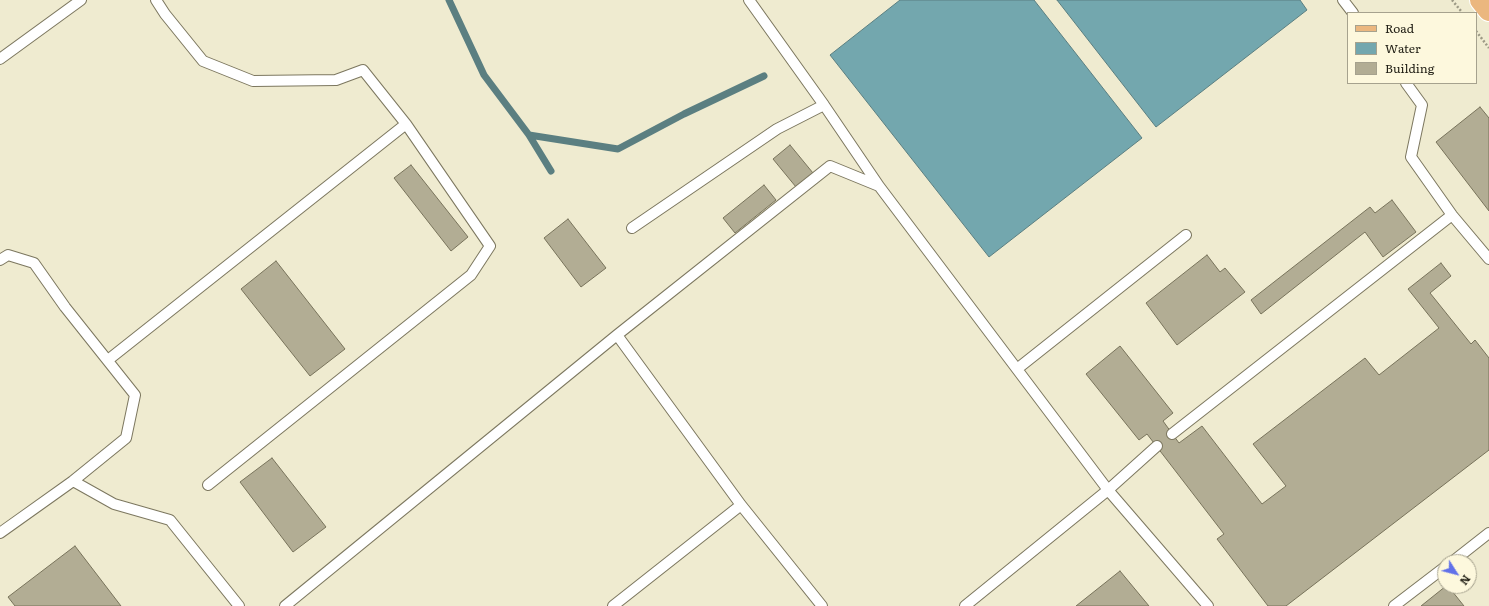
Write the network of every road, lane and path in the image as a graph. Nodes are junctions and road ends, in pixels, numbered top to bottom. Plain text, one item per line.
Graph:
1 (81, 0) edge
2 (156, 0) edge
3 (749, 0) edge
4 (1343, 0) edge
5 (1452, 0) edge
6 (1481, 0) edge
7 (1489, 10) edge
8 (1352, 12) edge
9 (1461, 12) edge
10 (1477, 32) edge
11 (1489, 48) edge
12 (0, 59) edge
13 (1407, 84) edge
14 (824, 105) junction
15 (406, 124) junction
16 (879, 186) junction
17 (1452, 215) junction
18 (632, 228) dead end
19 (1186, 235) dead end
20 (1489, 259) edge
21 (0, 260) edge
22 (617, 335) junction
23 (108, 360) junction
24 (1017, 369) junction
25 (1172, 434) dead end
26 (1157, 446) dead end
27 (73, 481) junction
28 (208, 485) dead end
29 (1108, 490) junction
30 (741, 505) junction
31 (0, 533) edge
32 (1489, 533) edge
33 (1462, 554) edge
34 (1437, 573) edge
35 (239, 606) edge
36 (285, 606) edge
37 (613, 606) edge
38 (822, 606) edge
39 (965, 606) edge
40 (1208, 606) edge
41 (1394, 606) edge

1 - 12 lane
2 - 15 lane
3 - 14 lane
4 - 8 lane
5 - 9 path
6 - 7 main road
10 - 11 path
13 - 17 lane
14 - 16 lane
14 - 18 lane
15 - 23 lane
15 - 28 lane
16 - 22 lane
16 - 24 lane
17 - 20 lane
17 - 25 lane
19 - 24 lane
21 - 23 lane
22 - 30 lane
22 - 36 lane
23 - 27 lane
24 - 29 lane
26 - 29 lane
27 - 31 lane
27 - 35 lane
29 - 39 lane
29 - 40 lane
30 - 37 lane
30 - 38 lane
32 - 33 lane
34 - 41 lane

